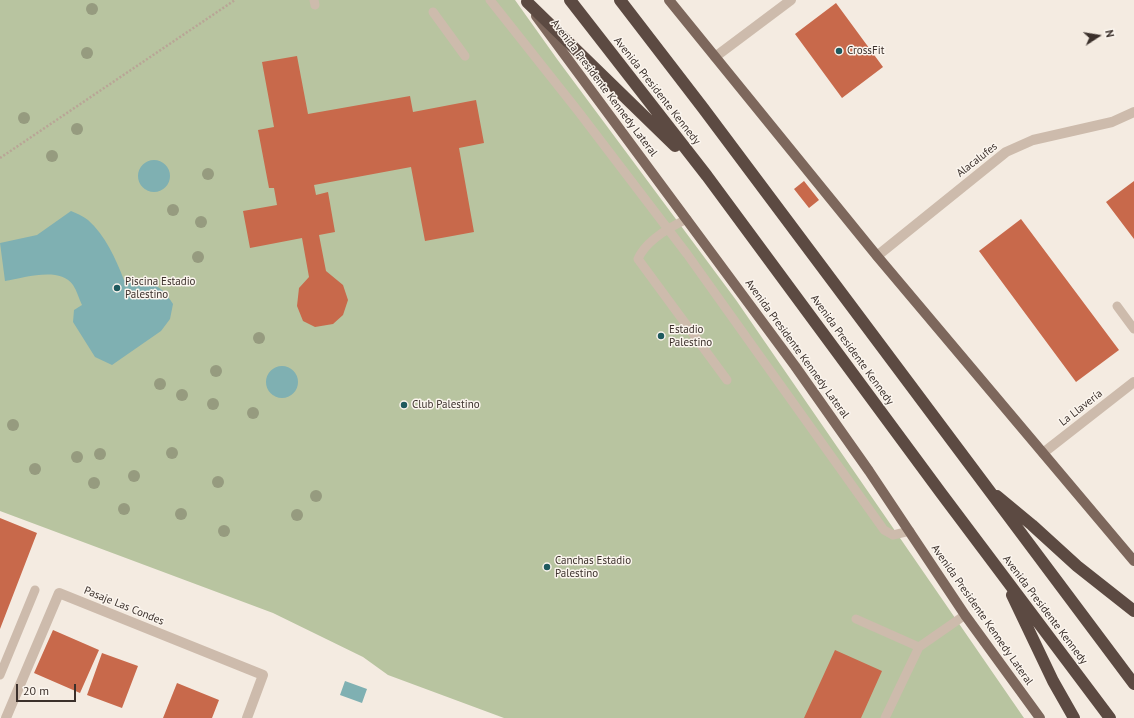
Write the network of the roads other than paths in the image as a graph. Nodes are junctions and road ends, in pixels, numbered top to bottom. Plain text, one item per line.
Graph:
1 (490, 0) edge
2 (570, 0) edge
3 (620, 0) edge
4 (669, 0) edge
5 (791, 0) edge
6 (526, 1) edge
7 (433, 12) dead end
8 (465, 56) dead end
9 (714, 57) junction
10 (1134, 112) edge
11 (707, 176) junction
12 (687, 219) junction
13 (667, 229) junction
14 (877, 256) junction
15 (1117, 306) dead end
16 (1134, 329) edge
17 (727, 380) dead end
18 (1134, 382) edge
19 (1043, 453) junction
20 (987, 490) junction
21 (910, 531) junction
22 (1134, 561) edge
23 (1002, 574) junction
24 (35, 590) dead end
25 (1134, 611) edge
26 (965, 615) junction
27 (856, 620) dead end
28 (919, 647) junction
29 (0, 675) edge
30 (1134, 684) edge
31 (6, 718) edge
32 (247, 718) edge
33 (885, 718) edge
34 (1040, 718) edge
35 (1074, 718) edge
36 (1110, 718) edge

1 - 13 lane
2 - 11 highway, Avenida Presidente Kennedy
3 - 20 highway
4 - 9 main road
5 - 9 street
6 - 11 highway
6 - 12 main road, Avenida Presidente Kennedy Lateral
7 - 8 lane
9 - 14 main road
10 - 14 street, Alacalufes
11 - 23 highway, Avenida Presidente Kennedy
12 - 13 lane
12 - 21 main road, Avenida Presidente Kennedy Lateral
13 - 17 lane
13 - 21 lane
14 - 19 main road
15 - 16 lane
18 - 19 street, La Llavería
19 - 22 main road
20 - 25 highway
20 - 30 highway
21 - 26 main road, Avenida Presidente Kennedy Lateral
23 - 35 highway
23 - 36 highway, Avenida Presidente Kennedy
24 - 29 lane
26 - 28 lane
26 - 34 main road, Avenida Presidente Kennedy Lateral
27 - 28 lane
28 - 33 lane
31 - 32 street, Pasaje Las Condes

